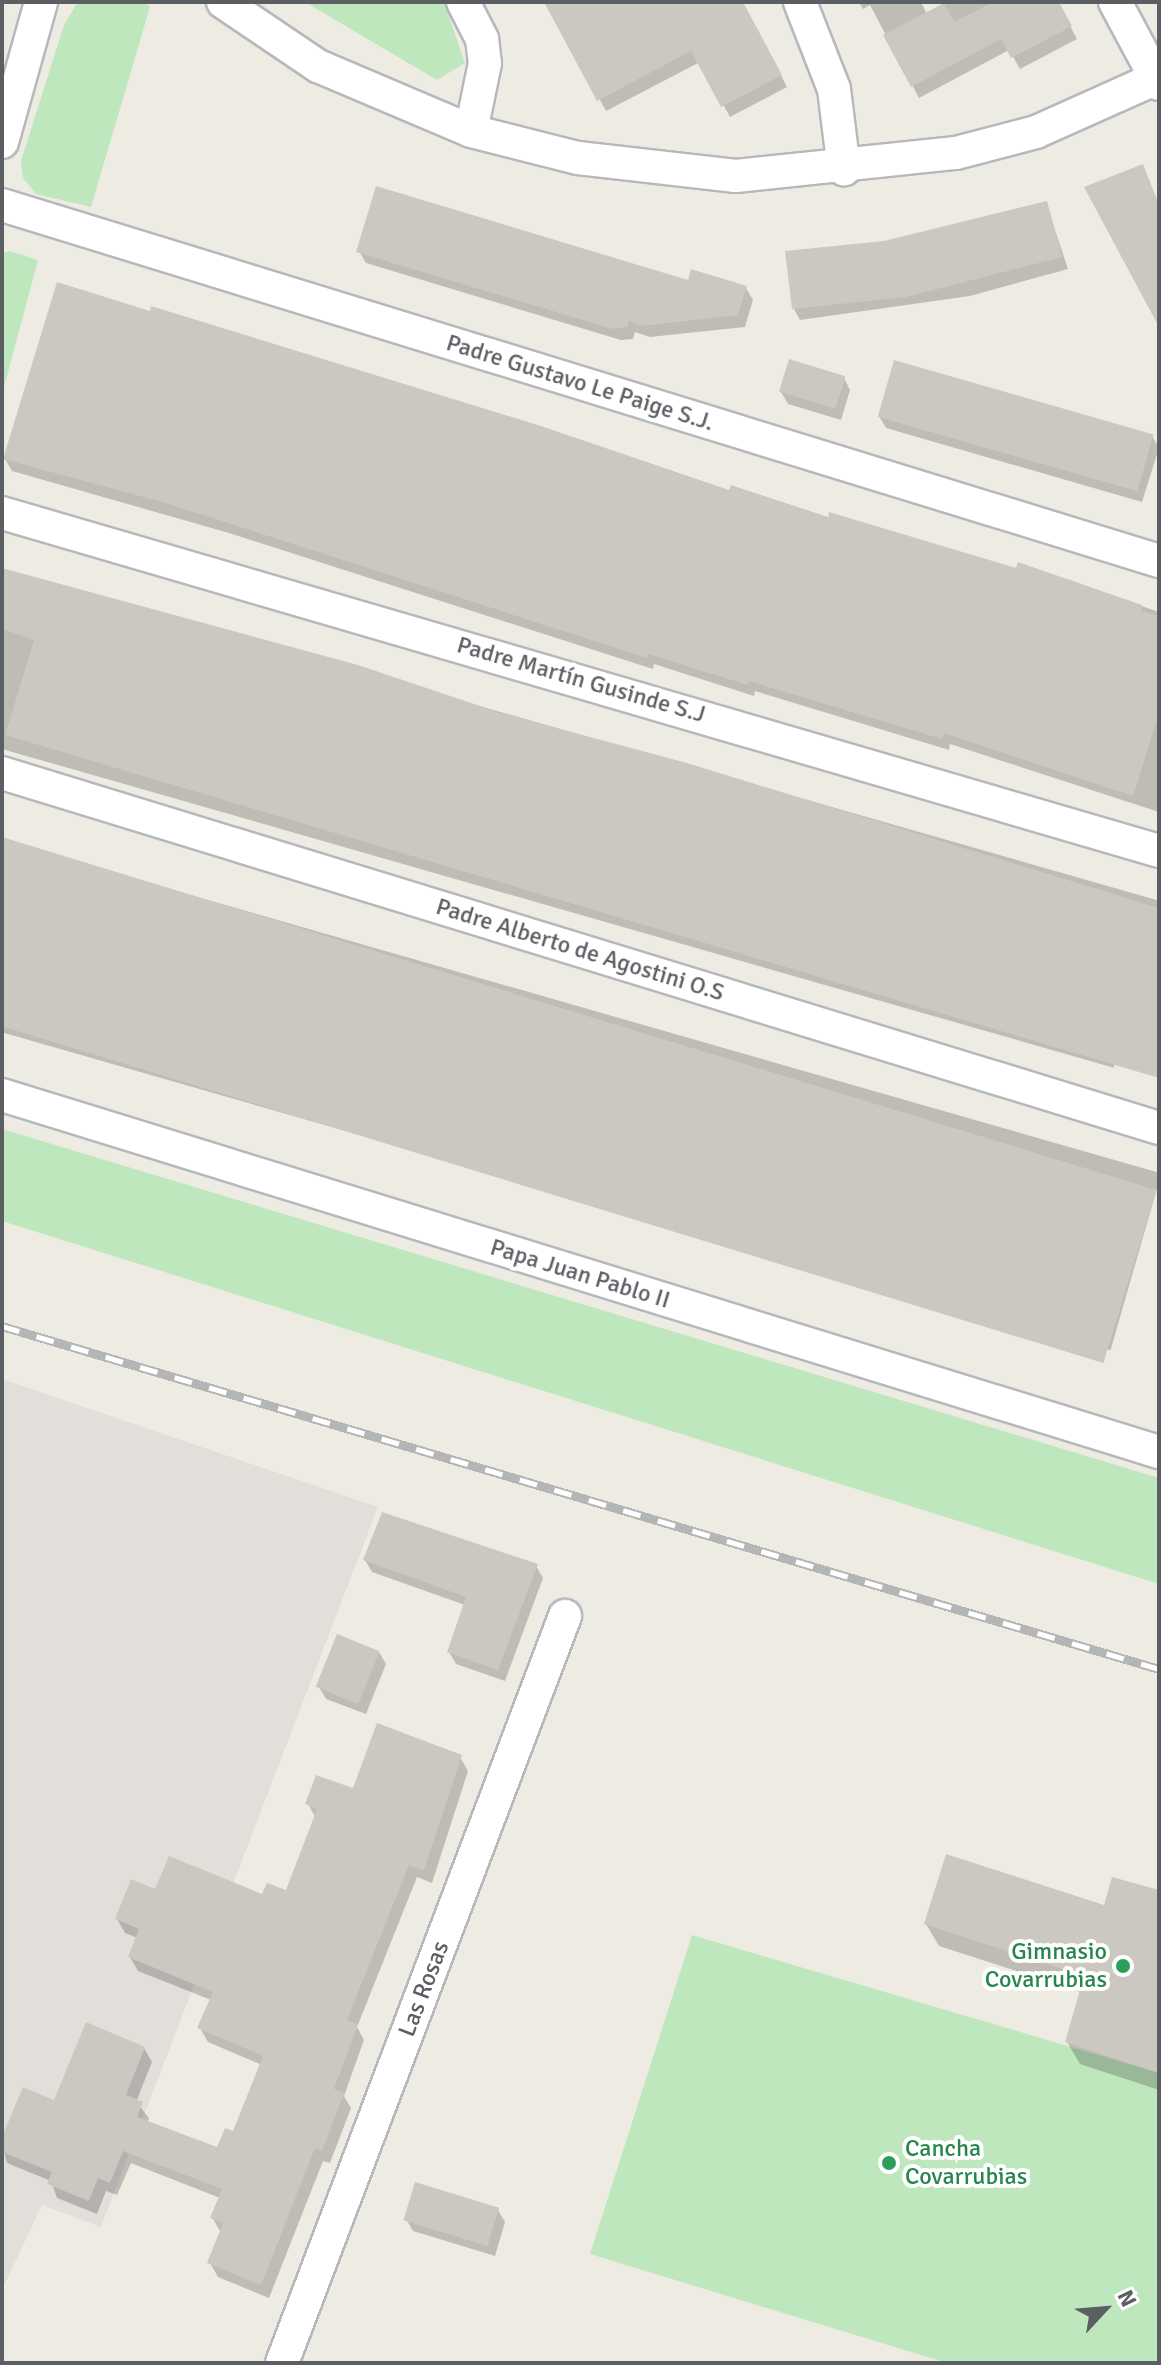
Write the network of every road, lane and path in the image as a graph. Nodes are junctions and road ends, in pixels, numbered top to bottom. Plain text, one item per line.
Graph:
1 (41, 2) edge
2 (223, 2) edge
3 (463, 2) edge
4 (800, 2) edge
5 (1115, 2) edge
6 (1158, 80) edge
7 (471, 131) junction
8 (2, 142) edge
9 (844, 169) junction
10 (2, 205) edge
11 (2, 513) edge
12 (1159, 561) edge
13 (2, 773) edge
14 (1159, 851) edge
15 (2, 1095) edge
16 (1159, 1128) edge
17 (1159, 1452) edge
18 (565, 1616) dead end
19 (282, 2363) edge

1 - 8 street
2 - 7 street
3 - 7 street
4 - 9 street
5 - 6 street
6 - 9 street
7 - 9 street
10 - 12 street, Padre Gustavo Le Paige S.J.
11 - 14 street, Padre Martín Gusinde S.J
13 - 16 street, Padre Alberto de Agostini O.S
15 - 17 street, Papa Juan Pablo II
18 - 19 street, Las Rosas

